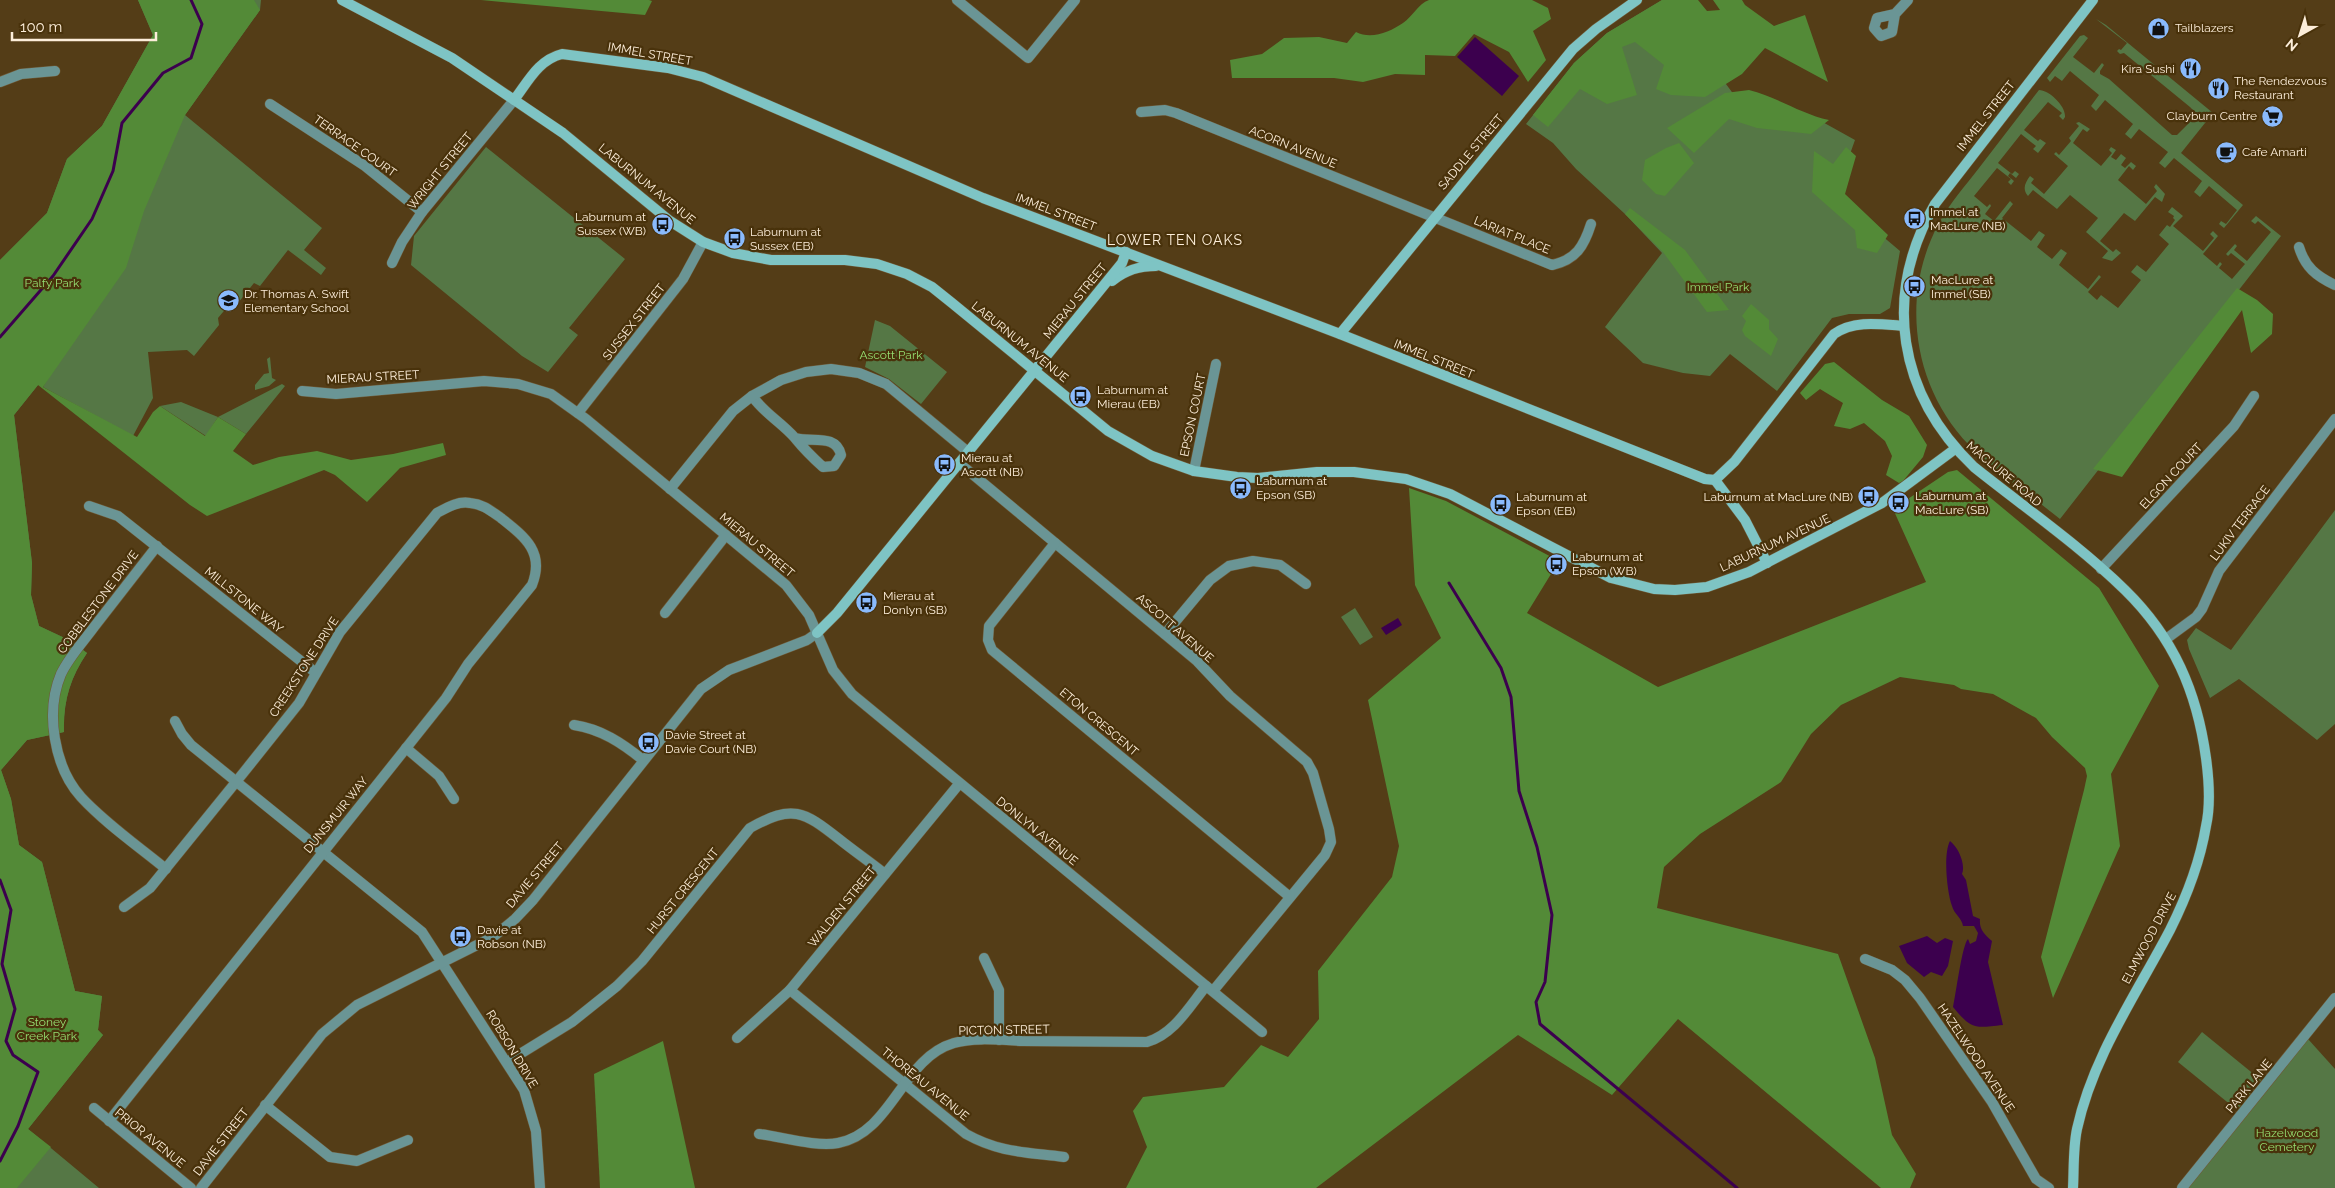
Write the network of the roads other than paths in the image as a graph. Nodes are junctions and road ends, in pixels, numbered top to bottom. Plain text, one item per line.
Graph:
1 (342, 0) edge
2 (957, 0) edge
3 (1074, 0) edge
4 (1637, 0) edge
5 (1908, 0) edge
6 (2092, 0) edge
7 (1895, 14) dead end
8 (55, 71) dead end
9 (0, 82) edge
10 (514, 100) junction
11 (270, 104) dead end
12 (1142, 112) dead end
13 (422, 212) junction
14 (1434, 217) junction
15 (1591, 224) dead end
16 (703, 242) junction
17 (2299, 247) dead end
18 (1126, 252) junction
19 (1911, 254) joint
20 (392, 263) dead end
21 (1162, 266) junction
22 (2335, 285) edge
23 (1096, 295) junction
24 (1904, 326) junction
25 (1340, 334) junction
26 (1216, 364) dead end
27 (1035, 370) junction
28 (302, 391) dead end
29 (752, 396) junction
30 (2254, 396) dead end
31 (578, 413) junction
32 (2335, 419) edge
33 (807, 446) dead end
34 (1955, 449) junction
35 (968, 452) junction
36 (959, 463) junction
37 (1194, 471) junction
38 (1715, 480) junction
39 (670, 489) junction
40 (89, 506) dead end
41 (503, 520) joint
42 (726, 535) junction
43 (1055, 543) junction
44 (157, 546) junction
45 (1767, 563) junction
46 (2101, 568) junction
47 (1306, 584) dead end
48 (665, 613) dead end
49 (816, 633) junction
50 (1165, 634) junction
51 (2166, 639) junction
52 (316, 673) junction
53 (176, 721) dead end
54 (574, 725) dead end
55 (406, 748) junction
56 (643, 760) junction
57 (237, 782) junction
58 (959, 784) junction
59 (454, 799) dead end
60 (1331, 842) joint
61 (323, 851) junction
62 (166, 869) junction
63 (885, 874) junction
64 (1290, 897) junction
65 (124, 907) dead end
66 (984, 958) dead end
67 (1865, 958) dead end
68 (442, 962) junction
69 (1209, 989) junction
70 (790, 990) junction
71 (2335, 998) edge
72 (1262, 1032) dead end
73 (737, 1038) dead end
74 (999, 1040) junction
75 (507, 1062) junction
76 (905, 1084) junction
77 (265, 1105) junction
78 (94, 1108) dead end
79 (109, 1121) junction
80 (759, 1134) dead end
81 (408, 1140) dead end
82 (1064, 1157) dead end
83 (191, 1188) edge
84 (201, 1188) edge
85 (540, 1188) edge
86 (2049, 1188) edge
87 (2073, 1188) edge
88 (2182, 1188) edge

1 - 10 street, LABURNUM AVENUE
2 - 3 street
4 - 14 street, SADDLE STREET
5 - 7 street
6 - 19 street, IMMEL STREET
8 - 9 street
10 - 13 street, WRIGHT STREET
10 - 16 street, LABURNUM AVENUE
10 - 18 street, IMMEL STREET
11 - 13 street, TERRACE COURT
12 - 14 street, ACORN AVENUE
13 - 20 street, WRIGHT STREET
14 - 15 street, LARIAT PLACE
14 - 25 street, SADDLE STREET
16 - 27 street, LABURNUM AVENUE
16 - 31 street, SUSSEX STREET
17 - 22 street
18 - 21 street, IMMEL STREET
18 - 23 street, MIERAU STREET
19 - 24 street, MACLURE ROAD
21 - 23 street
21 - 25 street, IMMEL STREET
23 - 27 street, MIERAU STREET
24 - 34 street, MACLURE ROAD
24 - 38 street
25 - 38 street, IMMEL STREET
26 - 37 street, EPSON COURT
27 - 35 street, MIERAU STREET
27 - 37 street, LABURNUM AVENUE
28 - 31 street, MIERAU STREET
29 - 33 street
29 - 35 street
29 - 39 street
30 - 46 street, ELGON COURT
31 - 39 street, MIERAU STREET
32 - 51 street, LUKIV TERRACE
34 - 45 street, LABURNUM AVENUE
34 - 46 street, MACLURE ROAD
35 - 36 street, MIERAU STREET
36 - 43 street, ASCOTT AVENUE
36 - 49 street, MIERAU STREET
37 - 45 street, LABURNUM AVENUE
38 - 45 street
39 - 42 street, MIERAU STREET
40 - 44 street, MILLSTONE WAY
41 - 52 street, CREEKSTONE DRIVE
41 - 55 street, DUNSMUIR WAY
42 - 48 street
42 - 49 street, MIERAU STREET
43 - 50 street, ASCOTT AVENUE
43 - 64 street, ETON CRESCENT
44 - 52 street, MILLSTONE WAY
44 - 62 street, COBBLESTONE DRIVE
46 - 51 street, MACLURE ROAD
47 - 50 street
49 - 56 street, DAVIE STREET
49 - 58 street, DONLYN AVENUE
50 - 60 street, ASCOTT AVENUE
51 - 87 street, ELMWOOD DRIVE
52 - 57 street, CREEKSTONE DRIVE
53 - 57 street, ROBSON DRIVE
54 - 56 street
55 - 59 street
55 - 61 street, DUNSMUIR WAY
56 - 68 street, DAVIE STREET
57 - 61 street, ROBSON DRIVE
57 - 62 street, CREEKSTONE DRIVE
58 - 63 street, WALDEN STREET
58 - 69 street, DONLYN AVENUE
60 - 64 street, PICTON STREET
61 - 68 street, ROBSON DRIVE
61 - 79 street, DUNSMUIR WAY
62 - 65 street, CREEKSTONE DRIVE
63 - 70 street, WALDEN STREET
63 - 75 street, HURST CRESCENT
64 - 69 street, PICTON STREET
66 - 74 street
67 - 86 street, HAZELWOOD AVENUE
68 - 75 street, ROBSON DRIVE
68 - 77 street, DAVIE STREET
69 - 72 street, DONLYN AVENUE
69 - 74 street, PICTON STREET
70 - 73 street, WALDEN STREET
70 - 76 street, THOREAU AVENUE
71 - 88 street, PARK LANE
74 - 76 street, PICTON STREET
75 - 85 street, ROBSON DRIVE
76 - 80 street, PICTON STREET
76 - 82 street, THOREAU AVENUE
77 - 81 street
77 - 84 street, DAVIE STREET
78 - 79 street, PRIOR AVENUE
79 - 83 street, PRIOR AVENUE

